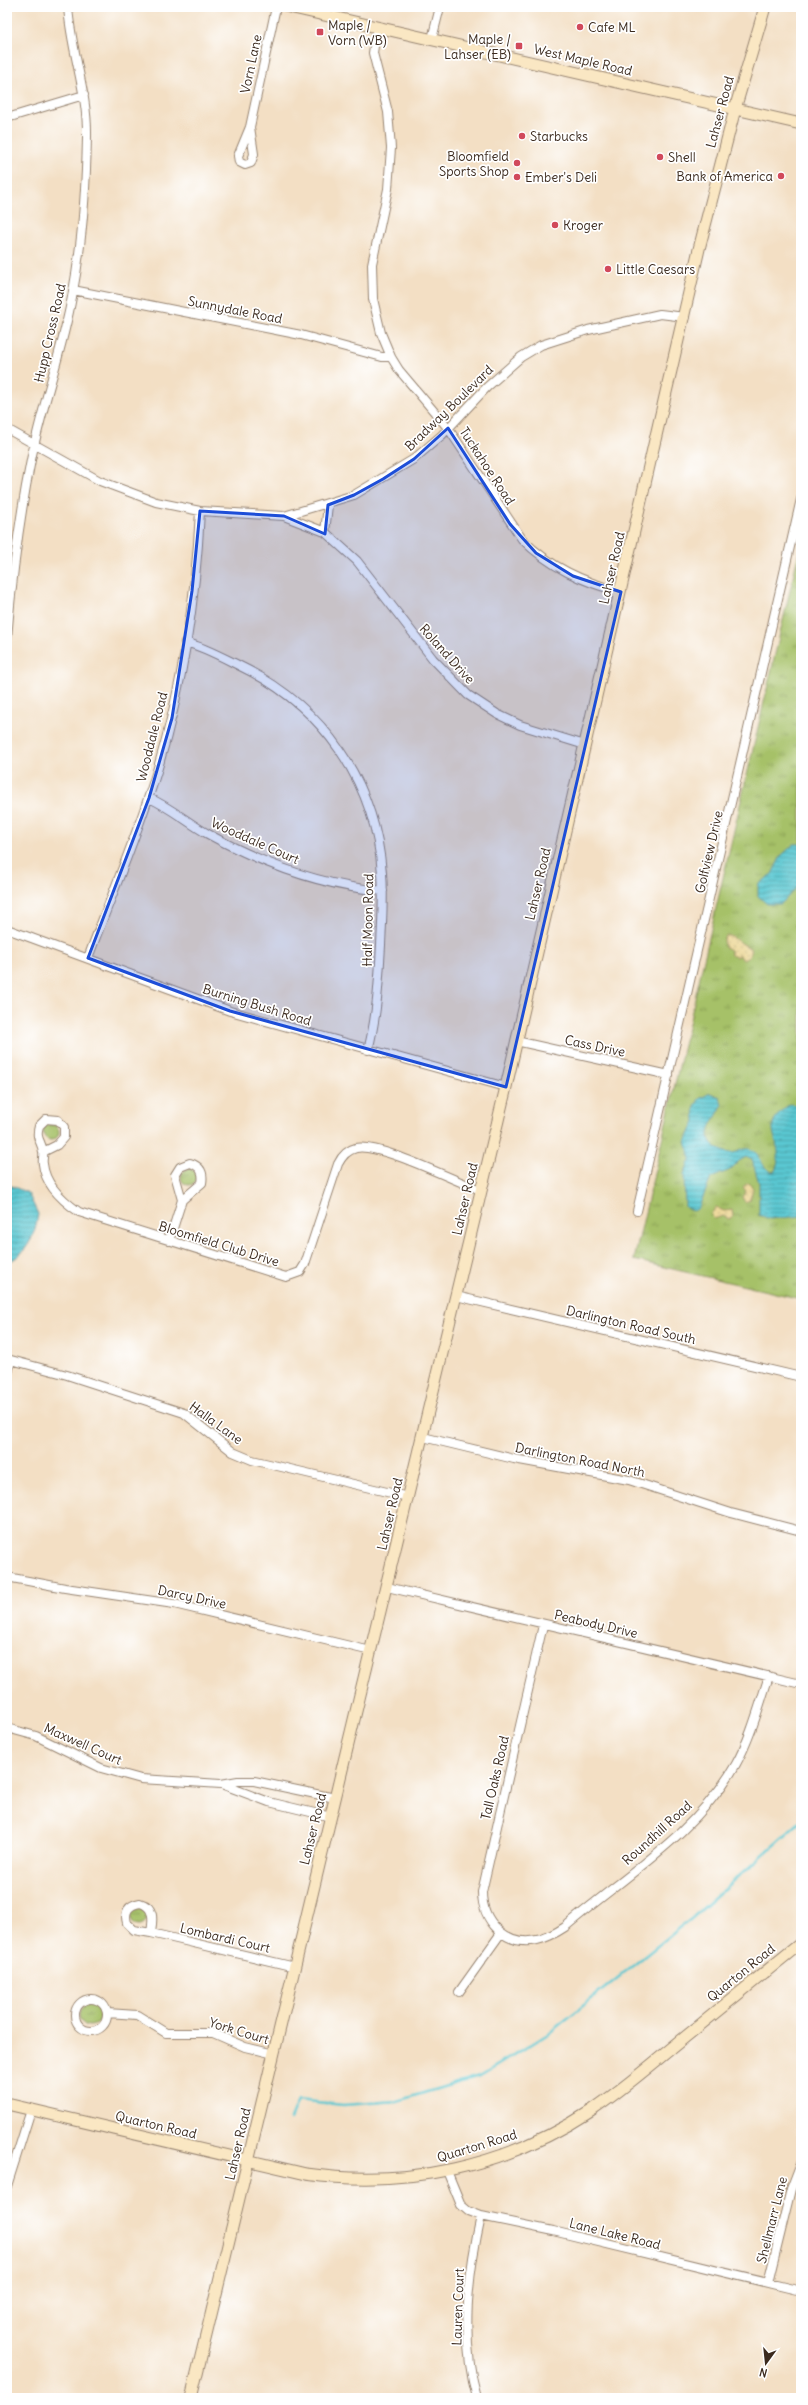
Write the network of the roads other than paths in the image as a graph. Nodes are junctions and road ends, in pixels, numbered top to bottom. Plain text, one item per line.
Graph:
1 (68, 7) edge
2 (276, 7) edge
3 (289, 7) edge
4 (440, 7) edge
5 (765, 7) edge
6 (377, 26) junction
7 (432, 39) junction
8 (84, 94) junction
9 (735, 109) junction
10 (7, 118) edge
11 (801, 124) edge
12 (250, 127) dead end
13 (74, 290) junction
14 (685, 317) junction
15 (391, 357) junction
16 (448, 428) junction
17 (7, 429) edge
18 (35, 445) junction
19 (801, 499) edge
20 (328, 505) junction
21 (200, 511) junction
22 (284, 516) junction
23 (325, 532) junction
24 (621, 592) junction
25 (7, 638) edge
26 (185, 642) junction
27 (585, 745) junction
28 (148, 798) junction
29 (383, 892) junction
30 (7, 929) edge
31 (88, 958) junction
32 (516, 1041) junction
33 (368, 1050) junction
34 (669, 1075) junction
35 (506, 1087) junction
36 (43, 1152) dead end
37 (481, 1190) junction
38 (182, 1200) dead end
39 (637, 1211) dead end
40 (169, 1241) junction
41 (456, 1296) junction
42 (7, 1377) edge
43 (801, 1377) edge
44 (423, 1437) junction
45 (408, 1498) junction
46 (801, 1531) edge
47 (7, 1576) edge
48 (387, 1587) junction
49 (543, 1625) junction
50 (371, 1651) junction
51 (769, 1676) junction
52 (801, 1684) edge
53 (7, 1728) edge
54 (221, 1784) junction
55 (335, 1798) junction
56 (331, 1817) junction
57 (151, 1932) dead end
58 (502, 1933) junction
59 (801, 1943) edge
60 (295, 1967) junction
61 (459, 1992) dead end
62 (107, 2013) junction
63 (274, 2054) junction
64 (7, 2104) edge
65 (31, 2110) junction
66 (248, 2161) junction
67 (801, 2163) edge
68 (447, 2171) junction
69 (7, 2186) edge
70 (481, 2216) junction
71 (768, 2283) junction
72 (801, 2291) edge
73 (192, 2398) edge
74 (477, 2398) edge

1 - 8 street, Hupp Cross Road
2 - 12 street, Vorn Lane
3 - 6 street, West Maple Road
4 - 7 street
5 - 9 street, Lahser Road
6 - 7 street, West Maple Road
6 - 15 street, Tuckahoe Road
7 - 9 street, West Maple Road
8 - 10 street
8 - 13 street, Hupp Cross Road
9 - 11 street, West Maple Road
9 - 14 street, Lahser Road
13 - 15 street, Sunnydale Road
13 - 18 street, Hupp Cross Road
14 - 16 street, Bradway Boulevard
14 - 24 street, Lahser Road
15 - 16 street, Tuckahoe Road
16 - 20 street, Bradway Boulevard
16 - 24 street, Tuckahoe Road
17 - 18 street, Bradway Boulevard
18 - 21 street, Bradway Boulevard
18 - 25 street, Hupp Cross Road
19 - 34 street, Golfview Drive
20 - 22 street, Bradway Boulevard
20 - 23 street
21 - 22 street, Bradway Boulevard
21 - 26 street, Wooddale Road
22 - 23 street, Roland Drive
23 - 27 street, Roland Drive
24 - 27 street, Lahser Road
26 - 28 street, Wooddale Road
26 - 29 street, Half Moon Road
27 - 32 street, Lahser Road
28 - 29 street, Wooddale Court
28 - 31 street, Wooddale Road
29 - 33 street, Half Moon Road
30 - 31 street, Burning Bush Road
31 - 33 street, Burning Bush Road
32 - 34 street, Cass Drive
32 - 35 street, Lahser Road
33 - 35 street, Burning Bush Road
34 - 39 street, Golfview Drive
35 - 37 street, Lahser Road
36 - 40 street, Bloomfield Club Drive
37 - 40 street, Bloomfield Club Drive
37 - 41 street, Lahser Road
38 - 40 street
41 - 43 street, Darlington Road South
41 - 44 street, Lahser Road
42 - 45 street, Halla Lane
44 - 45 street, Lahser Road
44 - 46 street, Darlington Road North
45 - 48 street, Lahser Road
47 - 50 street, Darcy Drive
48 - 49 street, Peabody Drive
48 - 50 street, Lahser Road
49 - 51 street, Peabody Drive
49 - 58 street, Tall Oaks Road
50 - 55 street, Lahser Road
51 - 52 street, Peabody Drive
51 - 58 street, Roundhill Road
53 - 54 street, Maxwell Court
54 - 55 street, Maxwell Court
54 - 56 street, Maxwell Court
55 - 56 street, Lahser Road
56 - 60 street, Lahser Road
57 - 60 street, Lombardi Court
58 - 61 street
59 - 68 street, Quarton Road
60 - 63 street, Lahser Road
62 - 62 street
62 - 63 street, York Court
63 - 66 street, Lahser Road
64 - 65 street, Quarton Road
65 - 66 street, Quarton Road
65 - 69 street
66 - 68 street, Quarton Road
66 - 73 street, Lahser Road
67 - 71 street, Shellmarr Lane
68 - 70 street, Lane Lake Road
70 - 71 street, Lane Lake Road
70 - 74 street, Lauren Court
71 - 72 street, Lane Lake Road

